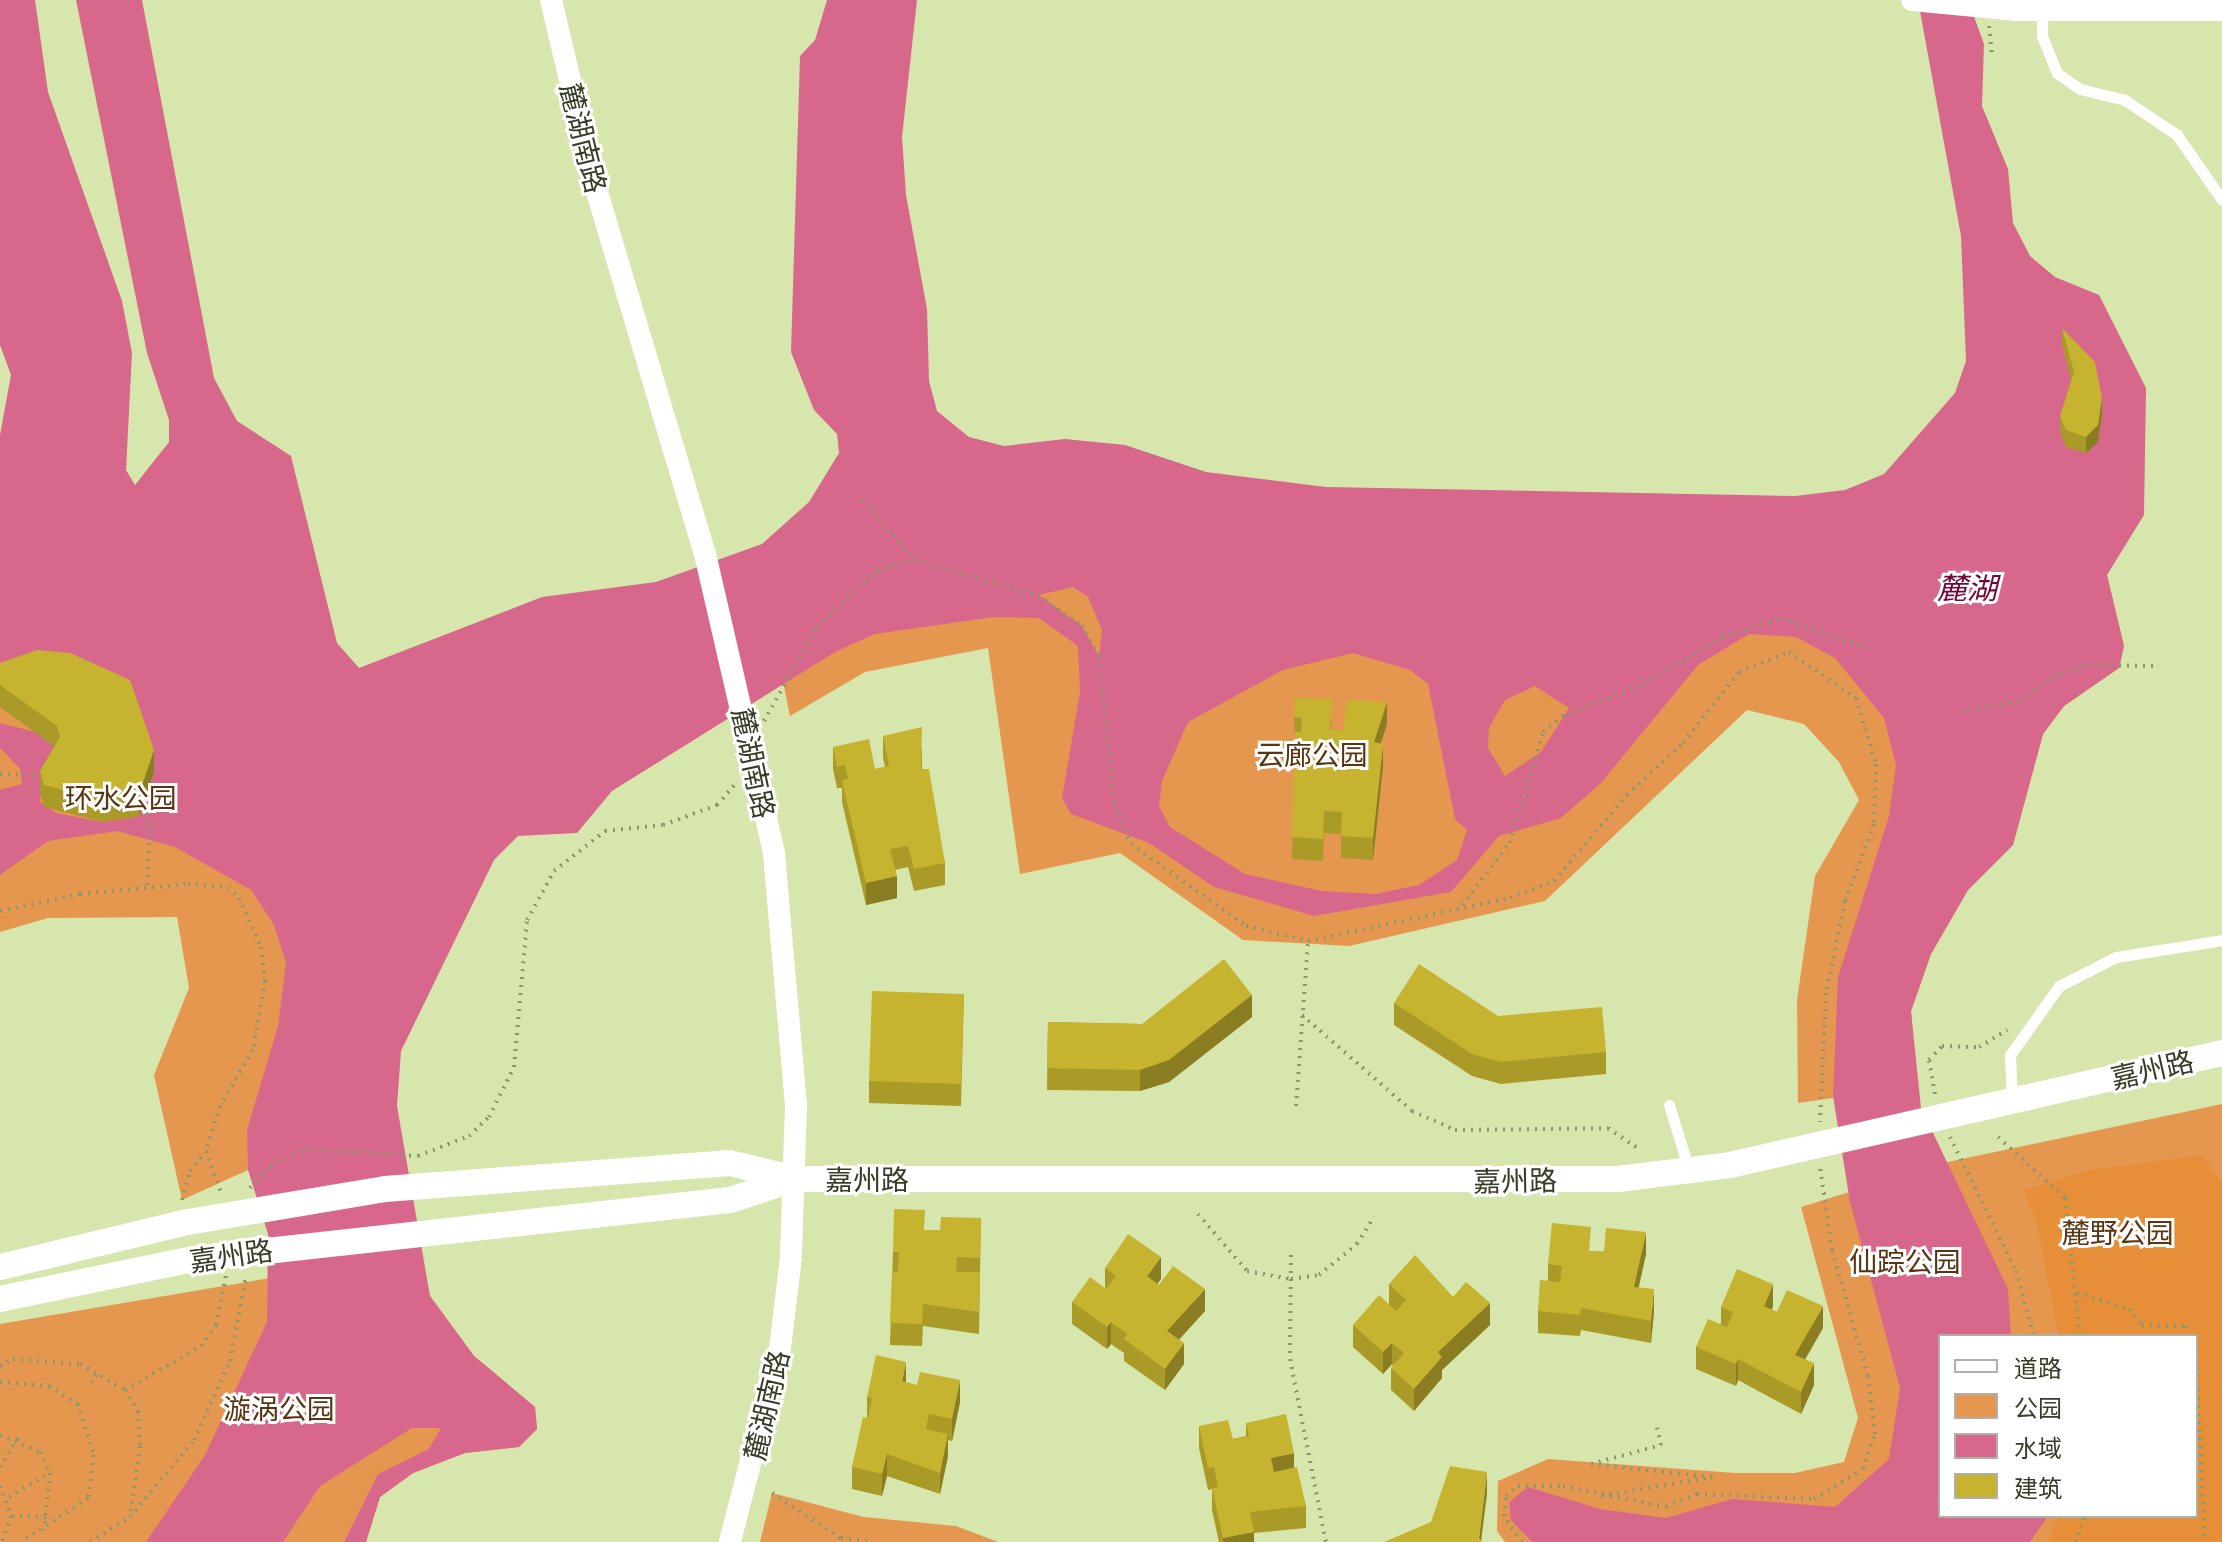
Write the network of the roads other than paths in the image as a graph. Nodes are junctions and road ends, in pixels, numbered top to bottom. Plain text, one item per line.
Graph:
1 (551, 0) edge
2 (1912, 0) edge
3 (2042, 10) junction
4 (2222, 10) edge
5 (2222, 200) edge
6 (2222, 940) edge
7 (2222, 1053) edge
8 (2012, 1103) junction
9 (1669, 1105) dead end
10 (1689, 1170) junction
11 (795, 1179) junction
12 (0, 1267) edge
13 (0, 1299) edge
14 (730, 1542) edge

1 - 11 street, 麓湖南路
2 - 3 street
3 - 4 street
3 - 5 lane
6 - 8 lane
7 - 8 street, 嘉州路
8 - 10 street, 嘉州路
9 - 10 lane
10 - 11 street, 嘉州路
11 - 12 street, 嘉州路
11 - 13 street, 嘉州路
11 - 14 street, 麓湖南路

